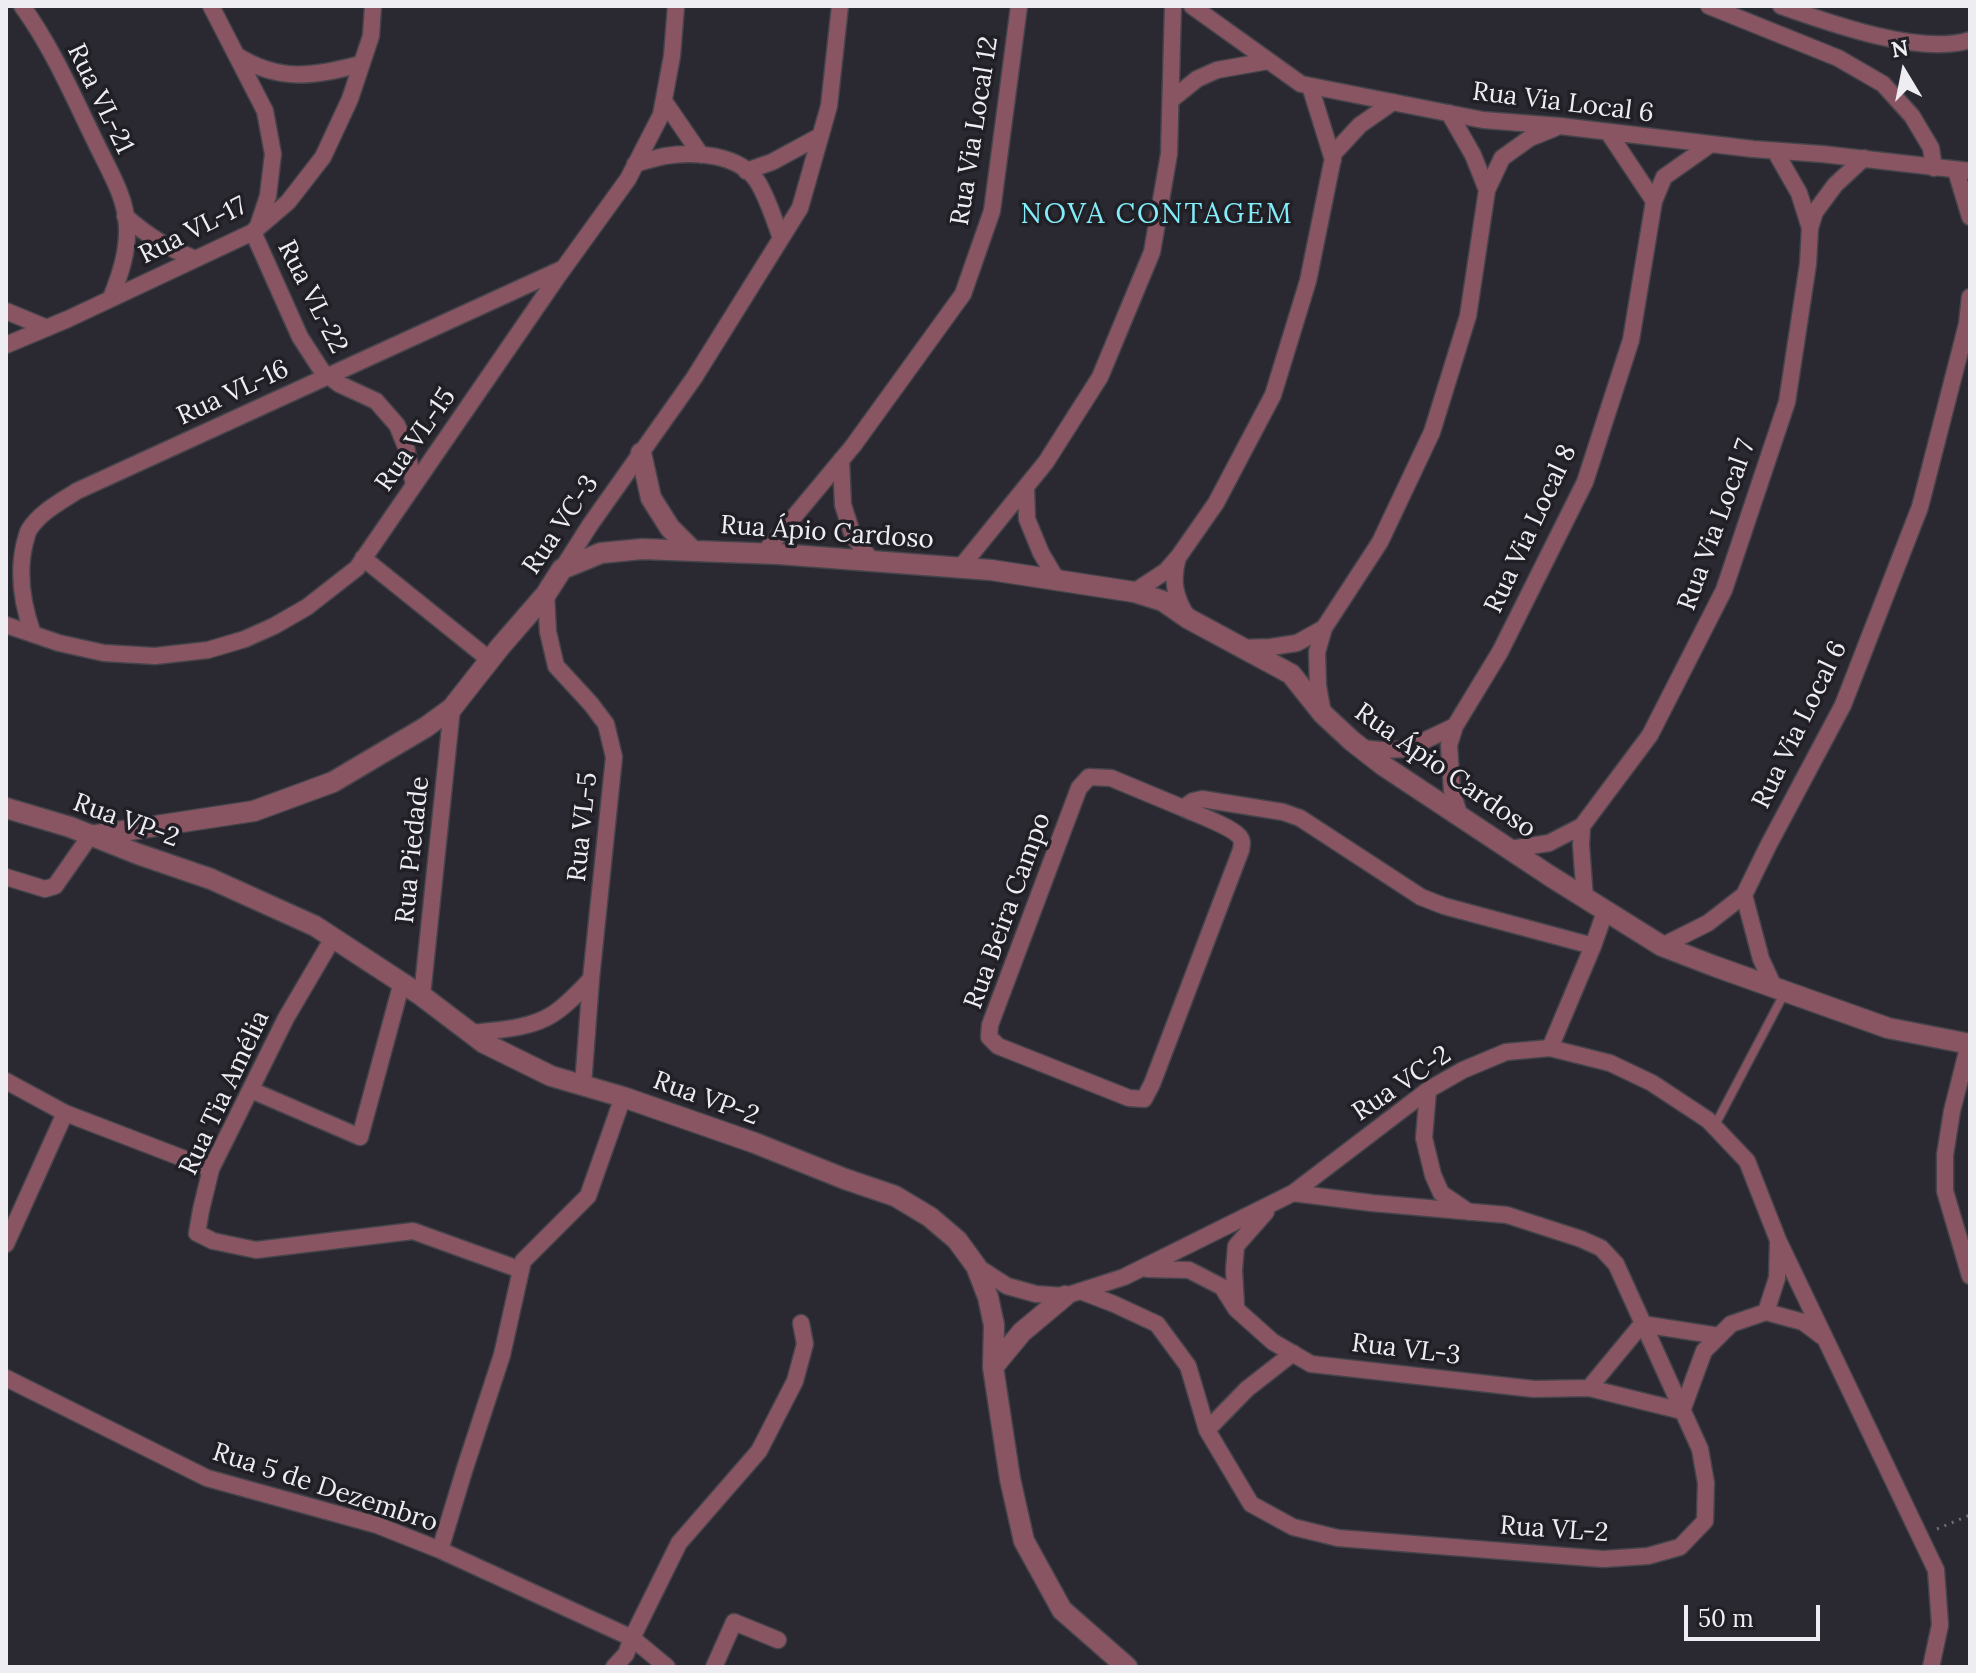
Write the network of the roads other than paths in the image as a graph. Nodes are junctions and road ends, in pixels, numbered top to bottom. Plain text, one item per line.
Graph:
1 (22, 6) edge
2 (211, 6) edge
3 (373, 6) edge
4 (676, 6) edge
5 (840, 6) edge
6 (1019, 6) edge
7 (1173, 6) edge
8 (1192, 6) edge
9 (1709, 6) edge
10 (1781, 6) edge
11 (1970, 40) edge
12 (235, 55) junction
13 (1268, 61) junction
14 (361, 64) junction
15 (1310, 86) junction
16 (1171, 100) junction
17 (664, 101) junction
18 (1393, 102) junction
19 (1449, 113) junction
20 (1560, 126) junction
21 (1608, 132) junction
22 (820, 136) junction
23 (1711, 144) junction
24 (1775, 151) junction
25 (701, 155) junction
26 (1864, 158) junction
27 (1333, 160) junction
28 (635, 164) junction
29 (1934, 168) junction
30 (746, 171) junction
31 (1963, 171) edge
32 (1487, 190) junction
33 (1654, 201) junction
34 (125, 216) junction
35 (1970, 217) edge
36 (1810, 228) junction
37 (253, 232) junction
38 (781, 238) junction
39 (195, 259) junction
40 (564, 268) junction
41 (1970, 297) edge
42 (111, 298) junction
43 (6, 311) edge
44 (47, 328) junction
45 (6, 345) edge
46 (328, 376) junction
47 (641, 453) junction
48 (841, 460) junction
49 (414, 485) junction
50 (1026, 487) junction
51 (693, 551) junction
52 (763, 554) junction
53 (1179, 556) junction
54 (363, 558) junction
55 (872, 561) junction
56 (960, 568) junction
57 (562, 569) junction
58 (1057, 580) junction
59 (1134, 592) junction
60 (546, 594) junction
61 (1189, 619) junction
62 (6, 625) edge
63 (1324, 628) junction
64 (33, 634) junction
65 (1242, 648) junction
66 (490, 660) junction
67 (452, 708) junction
68 (1323, 714) junction
69 (1455, 726) junction
70 (1360, 748) junction
71 (6, 808) edge
72 (1183, 808) junction
73 (1460, 817) junction
74 (1582, 826) junction
75 (90, 836) junction
76 (1510, 849) junction
77 (6, 877) edge
78 (1744, 895) junction
79 (1585, 899) junction
80 (1605, 912) junction
81 (333, 938) junction
82 (1593, 946) junction
83 (1662, 946) junction
84 (591, 979) junction
85 (402, 982) junction
86 (1780, 989) junction
87 (422, 996) junction
88 (471, 1033) junction
89 (1970, 1044) edge
90 (1550, 1048) junction
91 (6, 1081) edge
92 (583, 1085) junction
93 (251, 1090) junction
94 (1428, 1090) junction
95 (623, 1097) junction
96 (65, 1113) junction
97 (1714, 1127) junction
98 (211, 1169) junction
99 (1293, 1193) junction
100 (1272, 1205) junction
101 (1471, 1213) junction
102 (1778, 1240) junction
103 (6, 1244) edge
104 (976, 1266) junction
105 (1142, 1269) junction
106 (521, 1270) junction
107 (1970, 1276) edge
108 (1072, 1293) junction
109 (1236, 1309) junction
110 (1766, 1312) junction
111 (801, 1323) dead end
112 (1642, 1324) junction
113 (1719, 1336) junction
114 (1825, 1339) junction
115 (1293, 1353) junction
116 (993, 1367) junction
117 (6, 1378) edge
118 (1589, 1388) junction
119 (1682, 1411) junction
120 (1207, 1430) junction
121 (440, 1550) junction
122 (632, 1638) junction
123 (778, 1640) dead end
124 (614, 1667) edge
125 (667, 1667) edge
126 (714, 1667) edge
127 (1127, 1667) edge
128 (1931, 1667) edge

1 - 34 street, Rua VL-21
2 - 12 street, Rua VL-22
3 - 14 street, Rua VL-17
4 - 17 street, Rua VL-15
5 - 22 street, Rua VC-3
6 - 48 street, Rua Via Local 12
7 - 16 street
8 - 13 street, Rua Via Local 6
9 - 29 street
10 - 11 street
12 - 14 street
12 - 37 street, Rua VL-22
13 - 15 street, Rua Via Local 6
13 - 16 street
14 - 37 street, Rua VL-17
15 - 18 street, Rua Via Local 6
15 - 27 street
16 - 50 street
17 - 25 street
17 - 28 street, Rua VL-15
18 - 19 street, Rua Via Local 6
18 - 27 street
19 - 20 street, Rua Via Local 6
19 - 32 street
20 - 21 street, Rua Via Local 6
20 - 32 street
21 - 23 street, Rua Via Local 6
21 - 33 street
22 - 30 street
22 - 38 street, Rua VC-3
23 - 24 street, Rua Via Local 6
23 - 33 street, Rua Via Local 8
24 - 26 street, Rua Via Local 6
24 - 36 street, Rua Via Local 7
25 - 28 street
25 - 30 street
26 - 29 street, Rua Via Local 6
26 - 36 street, Rua Via Local 7
27 - 53 street
28 - 40 street, Rua VL-15
29 - 31 street, Rua Via Local 6
30 - 38 street
31 - 35 street, Rua Via Local 6
32 - 63 street
33 - 69 street, Rua Via Local 8
34 - 39 street
34 - 42 street, Rua VL-21
36 - 74 street, Rua Via Local 7
37 - 39 street, Rua VL-17
37 - 46 street, Rua VL-22
38 - 47 street, Rua VC-3
39 - 42 street, Rua VL-17
40 - 46 street, Rua VL-16
40 - 49 street, Rua VL-15
41 - 78 street, Rua Via Local 6
42 - 44 street, Rua VL-17
43 - 44 street
44 - 45 street, Rua VL-17
46 - 49 street, Rua VL-22
46 - 64 street, Rua VL-16
47 - 51 street
47 - 57 street, Rua VC-3
48 - 52 street, Rua Via Local 12
48 - 55 street
49 - 54 street, Rua VL-15
50 - 56 street
50 - 58 street
51 - 52 street, Rua Ápio Cardoso
51 - 57 street, Rua Ápio Cardoso
52 - 55 street, Rua Ápio Cardoso
53 - 59 street
53 - 61 street
54 - 64 street, Rua VL-15
54 - 66 street
55 - 56 street, Rua Ápio Cardoso
56 - 58 street, Rua Ápio Cardoso
57 - 60 street, Rua VC-3
58 - 59 street, Rua Ápio Cardoso
59 - 61 street, Rua Ápio Cardoso
60 - 66 street, Rua VC-3
60 - 84 street, Rua VL-5
61 - 65 street, Rua Ápio Cardoso
62 - 64 street, Rua VL-15
63 - 65 street
63 - 68 street
65 - 68 street, Rua Ápio Cardoso
66 - 67 street, Rua VC-3
67 - 75 street, Rua VC-3
67 - 87 street, Rua Piedade
68 - 70 street, Rua Ápio Cardoso
69 - 70 street
69 - 73 street, Rua Via Local 8
70 - 73 street, Rua Ápio Cardoso
71 - 75 street, Rua VP-2
72 - 72 street, Rua Beira Campo
72 - 82 street
73 - 76 street, Rua Ápio Cardoso
74 - 76 street, Rua Via Local 7
74 - 79 street
75 - 77 street
75 - 81 street, Rua VP-2
76 - 79 street, Rua Ápio Cardoso
78 - 83 street, Rua Via Local 6
78 - 86 street
79 - 80 street, Rua Ápio Cardoso
80 - 82 street
80 - 83 street, Rua Ápio Cardoso
81 - 85 street, Rua VP-2
81 - 93 street, Rua Tia Amélia
82 - 90 street
83 - 86 street, Rua Ápio Cardoso
84 - 88 street
84 - 92 street, Rua VL-5
85 - 87 street, Rua VP-2
85 - 93 street
86 - 89 street, Rua Ápio Cardoso
86 - 97 lane
87 - 88 street, Rua VP-2
88 - 92 street, Rua VP-2
89 - 107 street
90 - 94 street, Rua VC-2
90 - 97 street, Rua VC-2
91 - 96 street
92 - 95 street, Rua VP-2
93 - 98 street, Rua Tia Amélia
94 - 99 street, Rua VC-2
94 - 101 street
95 - 104 street, Rua VP-2
95 - 106 street
96 - 98 street
96 - 103 street
97 - 102 street, Rua VC-2
98 - 106 street, Rua Tia Amélia
99 - 100 street, Rua VC-2
99 - 101 street, Rua VL-2
100 - 105 street, Rua VC-2
100 - 109 street
101 - 112 street, Rua VL-2
102 - 110 street
102 - 114 street, Rua VC-2
104 - 108 street, Rua VC-2
104 - 116 street, Rua VP-2
105 - 108 street, Rua VC-2
105 - 109 street, Rua VL-3
106 - 121 street
108 - 116 street
108 - 120 street, Rua VL-2
109 - 115 street, Rua VL-3
110 - 113 street
110 - 114 street
111 - 122 street
112 - 113 street
112 - 118 street
112 - 119 street, Rua VL-2
113 - 119 street
114 - 128 street, Rua VC-2
115 - 118 street, Rua VL-3
115 - 120 street
116 - 127 street, Rua VP-2
117 - 121 street, Rua 5 de Dezembro
118 - 119 street, Rua VL-3
119 - 120 street, Rua VL-2
121 - 122 street, Rua 5 de Dezembro
122 - 124 street
122 - 125 street, Rua 5 de Dezembro
123 - 126 street

